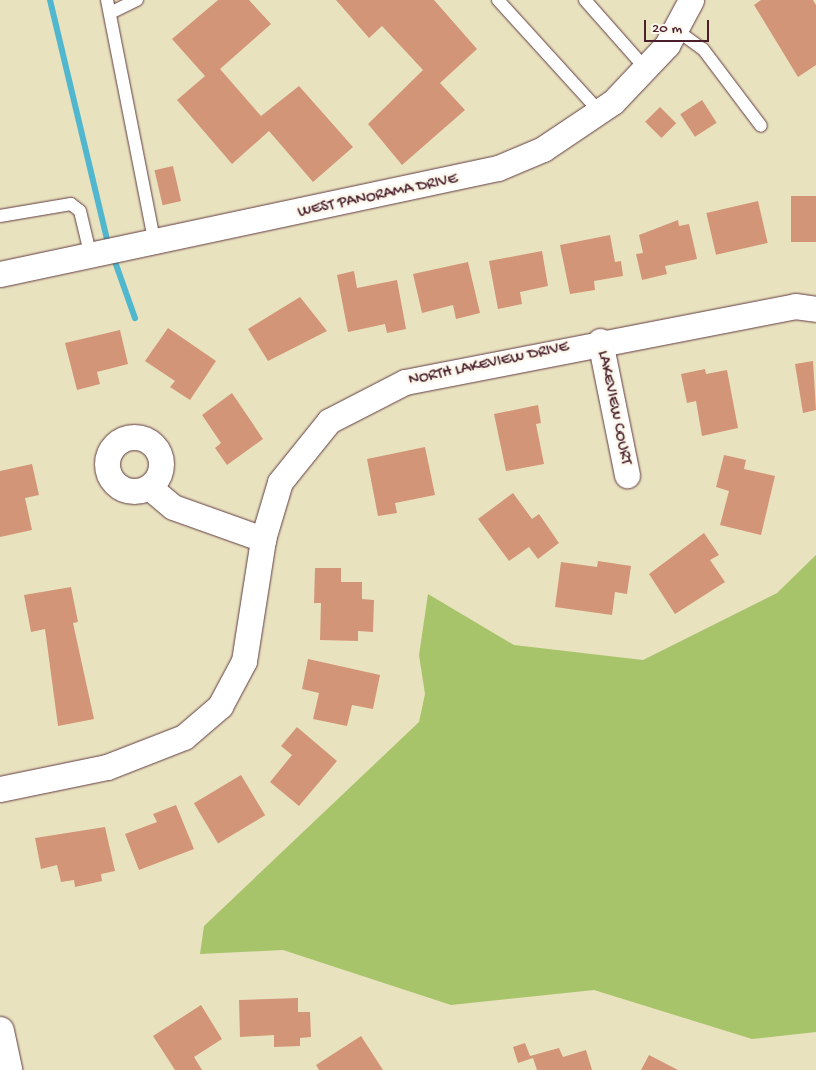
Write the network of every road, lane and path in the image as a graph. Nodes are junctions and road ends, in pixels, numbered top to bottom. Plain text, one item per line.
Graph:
1 (107, 0) edge
2 (137, 0) edge
3 (498, 0) edge
4 (585, 0) edge
5 (691, 0) edge
6 (110, 14) junction
7 (675, 29) junction
8 (646, 69) junction
9 (600, 112) junction
10 (761, 126) dead end
11 (0, 216) edge
12 (155, 244) junction
13 (91, 257) junction
14 (0, 274) edge
15 (816, 309) edge
16 (600, 341) junction
17 (627, 475) dead end
18 (148, 487) dead end
19 (263, 539) junction
20 (0, 789) edge
21 (0, 1031) edge
22 (8, 1070) edge

1 - 6 lane
2 - 6 lane
3 - 9 lane
4 - 8 lane
5 - 7 street, WEST PANORAMA DRIVE
6 - 12 lane
7 - 8 street, WEST PANORAMA DRIVE
7 - 10 lane
8 - 9 street, WEST PANORAMA DRIVE
9 - 12 street, WEST PANORAMA DRIVE
11 - 13 lane
12 - 13 street, WEST PANORAMA DRIVE
13 - 14 street, WEST PANORAMA DRIVE
15 - 16 street, NORTH LAKEVIEW DRIVE
16 - 17 street, LAKEVIEW COURT
16 - 19 street, NORTH LAKEVIEW DRIVE
18 - 19 street
19 - 20 street, NORTH LAKEVIEW DRIVE
21 - 22 main road

